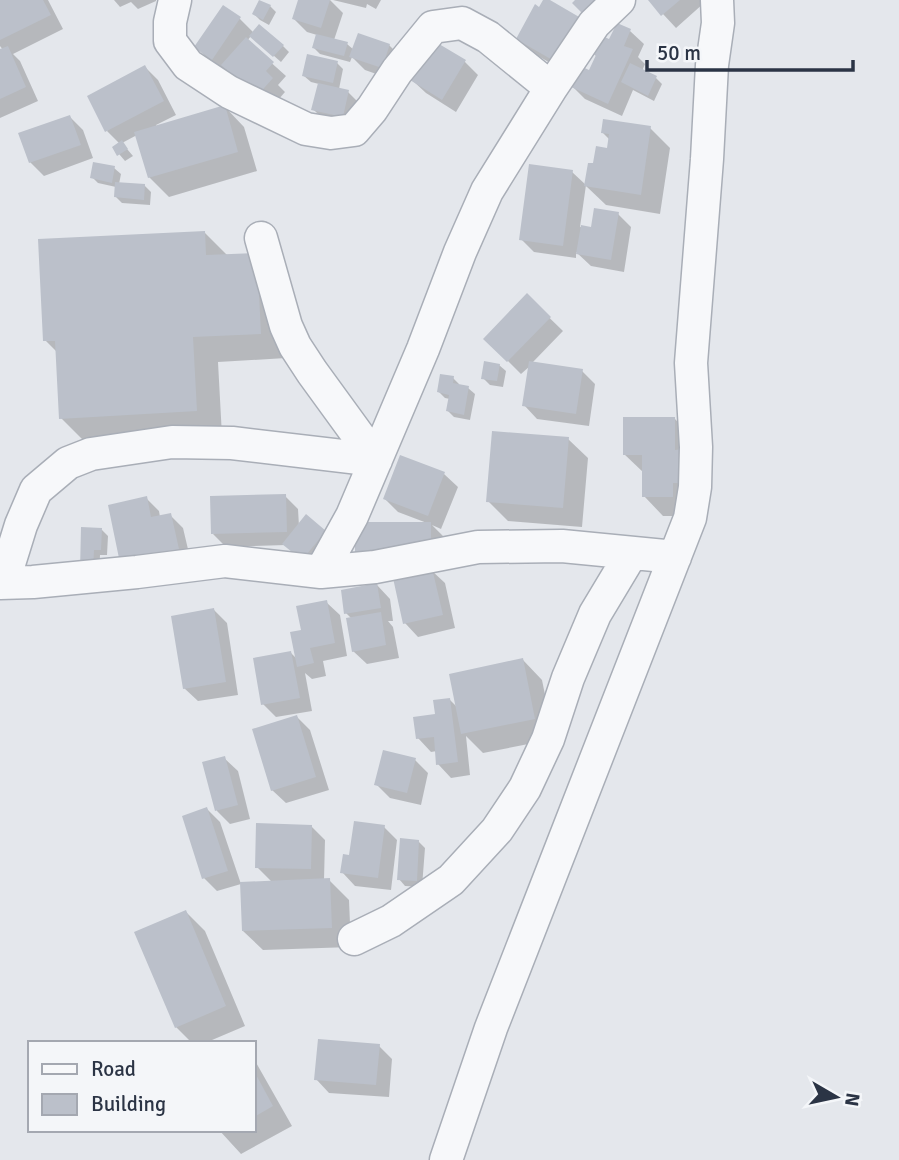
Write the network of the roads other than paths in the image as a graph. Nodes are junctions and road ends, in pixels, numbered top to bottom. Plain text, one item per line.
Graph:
1 (175, 0) edge
2 (619, 0) edge
3 (718, 0) edge
4 (551, 88) junction
5 (261, 238) dead end
6 (376, 460) junction
7 (631, 554) junction
8 (674, 557) junction
9 (321, 572) junction
10 (1, 583) edge
11 (354, 939) dead end
12 (446, 1160) edge

1 - 4 street
2 - 4 street
3 - 8 street
4 - 6 street
5 - 6 street
6 - 9 street
6 - 10 street
7 - 8 street
7 - 9 street
7 - 11 street
8 - 12 street
9 - 10 street

